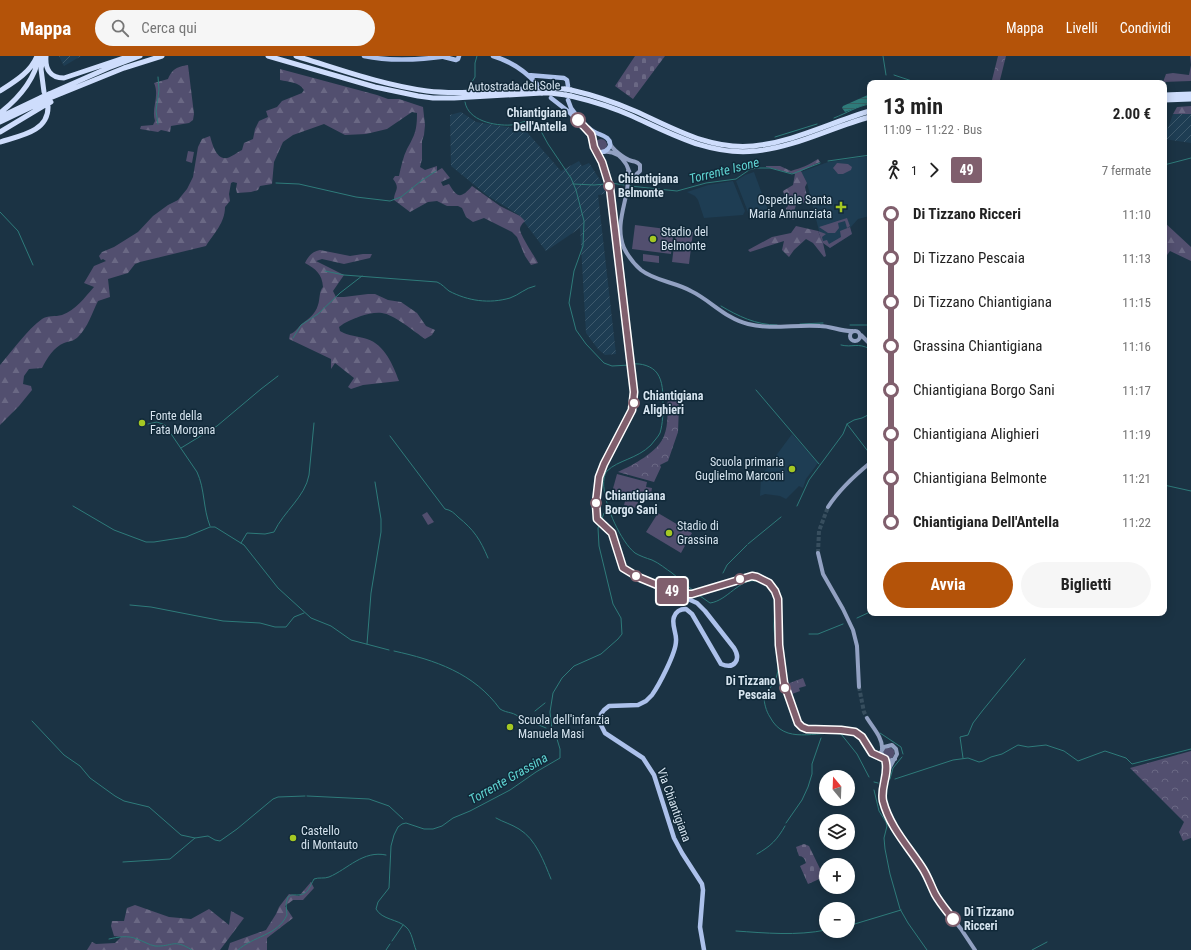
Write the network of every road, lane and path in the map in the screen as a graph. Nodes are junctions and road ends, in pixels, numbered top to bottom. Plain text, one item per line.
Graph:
1 (38, 56) edge
2 (45, 56) edge
3 (130, 56) edge
4 (140, 56) edge
5 (162, 56) edge
6 (268, 56) edge
7 (296, 56) edge
8 (364, 56) edge
9 (444, 56) edge
10 (459, 56) edge
11 (493, 56) edge
12 (451, 57) edge
13 (526, 74) junction
14 (544, 76) junction
15 (537, 85) junction
16 (0, 91) edge
17 (568, 94) junction
18 (1191, 94) edge
19 (1167, 95) edge
20 (552, 98) junction
21 (1191, 99) edge
22 (47, 100) junction
23 (1167, 100) edge
24 (867, 112) edge
25 (0, 113) edge
26 (0, 117) edge
27 (867, 118) edge
28 (0, 122) edge
29 (0, 132) edge
30 (602, 137) junction
31 (0, 142) edge
32 (609, 142) junction
33 (594, 147) junction
34 (598, 152) junction
35 (604, 152) junction
36 (602, 162) junction
37 (633, 162) junction
38 (628, 169) junction
39 (636, 174) junction
40 (628, 183) junction
41 (845, 331) junction
42 (853, 331) junction
43 (861, 335) junction
44 (850, 336) junction
45 (858, 340) junction
46 (867, 341) edge
47 (867, 342) edge
48 (867, 466) edge
49 (828, 507) tunnel mouth
50 (818, 553) tunnel mouth
51 (859, 687) tunnel mouth
52 (868, 718) tunnel mouth
53 (878, 734) junction
54 (890, 745) junction
55 (882, 750) junction
56 (885, 759) junction
57 (895, 759) junction
58 (886, 775) junction
59 (704, 950) edge
60 (975, 950) edge

1 - 16 highway
1 - 25 highway
2 - 3 highway
2 - 22 highway
4 - 22 highway
5 - 22 highway
6 - 20 highway, Autostrada del Sole, bridge
7 - 15 highway, Autostrada del Sole
8 - 9 main road
9 - 12 main road
10 - 12 main road
11 - 13 main road
13 - 14 main road
13 - 15 main road
14 - 15 main road
14 - 17 main road
15 - 17 highway, Autostrada del Sole, bridge
17 - 20 highway, Autostrada del Sole
17 - 20 main road
17 - 24 highway, Autostrada del Sole
17 - 27 highway, Autostrada del Sole
17 - 30 main road
18 - 19 highway
20 - 33 main road, Via Chiantigiana
21 - 23 highway
22 - 26 highway
22 - 28 highway
22 - 29 highway
22 - 31 highway
30 - 32 main road
30 - 33 main road
32 - 35 main road, Via Chiantigiana
32 - 37 main road
33 - 34 main road, Via Chiantigiana
34 - 35 main road
34 - 36 main road, Via Chiantigiana
35 - 36 main road, Via Chiantigiana
35 - 38 main road
36 - 59 main road, Via Chiantigiana
37 - 38 main road
37 - 39 main road
38 - 39 main road
38 - 40 main road
39 - 40 main road
40 - 41 main road
41 - 42 main road
41 - 44 main road
42 - 43 main road
42 - 44 main road
43 - 45 main road
43 - 46 main road
44 - 45 main road
45 - 47 main road
48 - 49 main road
50 - 51 main road
52 - 53 main road
53 - 54 main road
53 - 55 main road
54 - 55 main road
54 - 57 main road
55 - 56 main road
56 - 57 main road
56 - 58 main road
57 - 58 main road
58 - 60 main road

